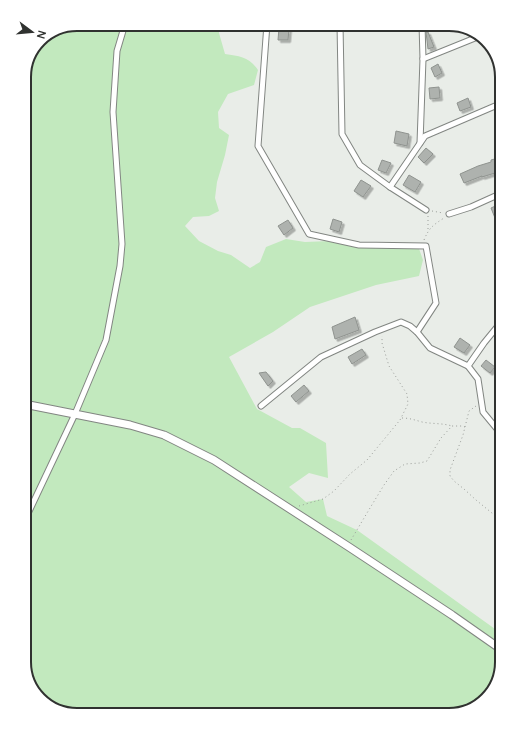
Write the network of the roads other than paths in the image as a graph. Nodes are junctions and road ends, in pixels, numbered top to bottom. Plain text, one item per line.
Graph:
1 (123, 31) edge
2 (266, 31) edge
3 (340, 31) edge
4 (422, 31) edge
5 (473, 39) edge
6 (423, 58) junction
7 (495, 106) edge
8 (420, 143) junction
9 (390, 187) junction
10 (495, 196) edge
11 (426, 210) road end
12 (449, 214) road end
13 (495, 330) edge
14 (417, 332) junction
15 (468, 366) junction
16 (31, 405) edge
17 (261, 406) dead end
18 (75, 414) junction
19 (495, 427) edge
20 (31, 507) edge
21 (495, 645) edge

1 - 18 street
2 - 14 street
3 - 9 street
4 - 6 street
5 - 6 street
6 - 8 street
7 - 8 street
8 - 9 street
9 - 11 street
10 - 12 street
13 - 15 street
14 - 15 street
14 - 17 street
15 - 19 street
16 - 18 street
18 - 20 street
18 - 21 street

